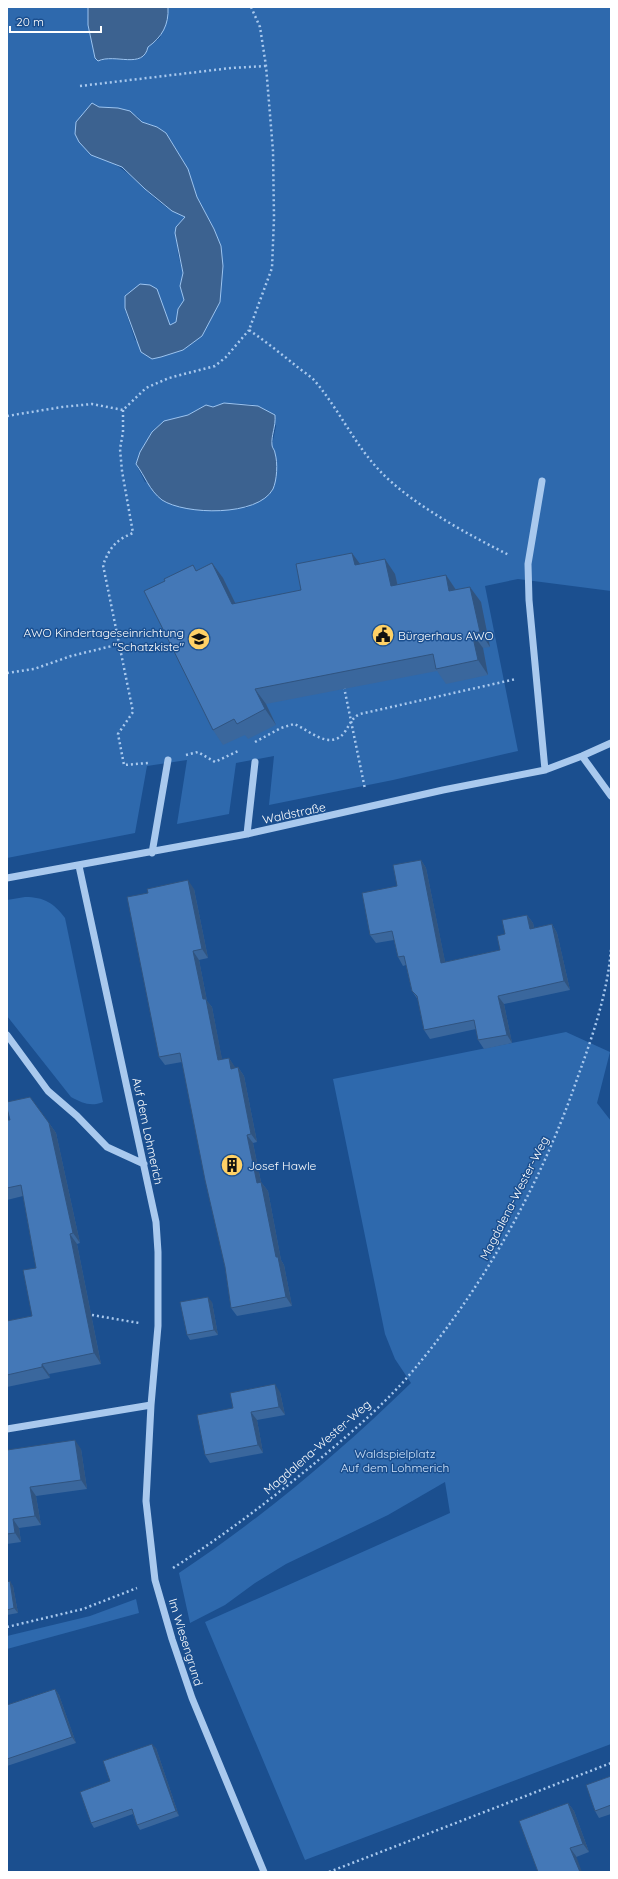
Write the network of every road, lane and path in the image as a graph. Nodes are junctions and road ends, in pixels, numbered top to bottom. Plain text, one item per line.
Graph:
1 (251, 7) edge
2 (266, 66) junction
3 (80, 86) dead end
4 (249, 330) junction
5 (123, 410) junction
6 (7, 416) edge
7 (542, 481) dead end
8 (528, 564) junction
9 (120, 644) junction
10 (7, 673) edge
11 (535, 675) junction
12 (344, 687) edge
13 (351, 721) junction
14 (611, 743) edge
15 (251, 744) dead end
16 (245, 748) dead end
17 (582, 756) junction
18 (168, 760) junction
19 (255, 762) dead end
20 (544, 770) junction
21 (366, 795) dead end
22 (611, 796) edge
23 (247, 834) junction
24 (152, 852) junction
25 (79, 866) junction
26 (7, 878) edge
27 (611, 949) edge
28 (7, 1035) edge
29 (144, 1164) junction
30 (92, 1315) dead end
31 (158, 1326) junction
32 (151, 1405) junction
33 (7, 1429) edge
34 (155, 1580) junction
35 (7, 1627) edge
36 (611, 1763) edge
37 (264, 1872) edge
38 (329, 1872) edge

1 - 2 path
2 - 3 path
2 - 4 path
4 - 5 path
4 - 8 path
5 - 6 path
5 - 9 path
7 - 8 street
8 - 11 street
9 - 10 path
9 - 18 path
11 - 13 path
11 - 20 street
12 - 13 path
13 - 15 path
13 - 21 path
14 - 17 street, Waldstraße
16 - 18 path
17 - 20 street, Waldstraße
17 - 22 street
18 - 24 street
19 - 23 street
20 - 23 street, Waldstraße
23 - 24 street, Waldstraße
24 - 25 street, Waldstraße
25 - 26 street, Waldstraße
25 - 29 street, Auf dem Lohmerich
27 - 34 path, Magdalena-Wester-Weg
28 - 29 street
29 - 31 street, Auf dem Lohmerich
30 - 31 path
31 - 32 street, Auf dem Lohmerich
32 - 33 street
32 - 34 street, Im Wiesengrund
34 - 35 path, Magdalena-Wester-Weg
34 - 37 street, Im Wiesengrund
36 - 38 path

